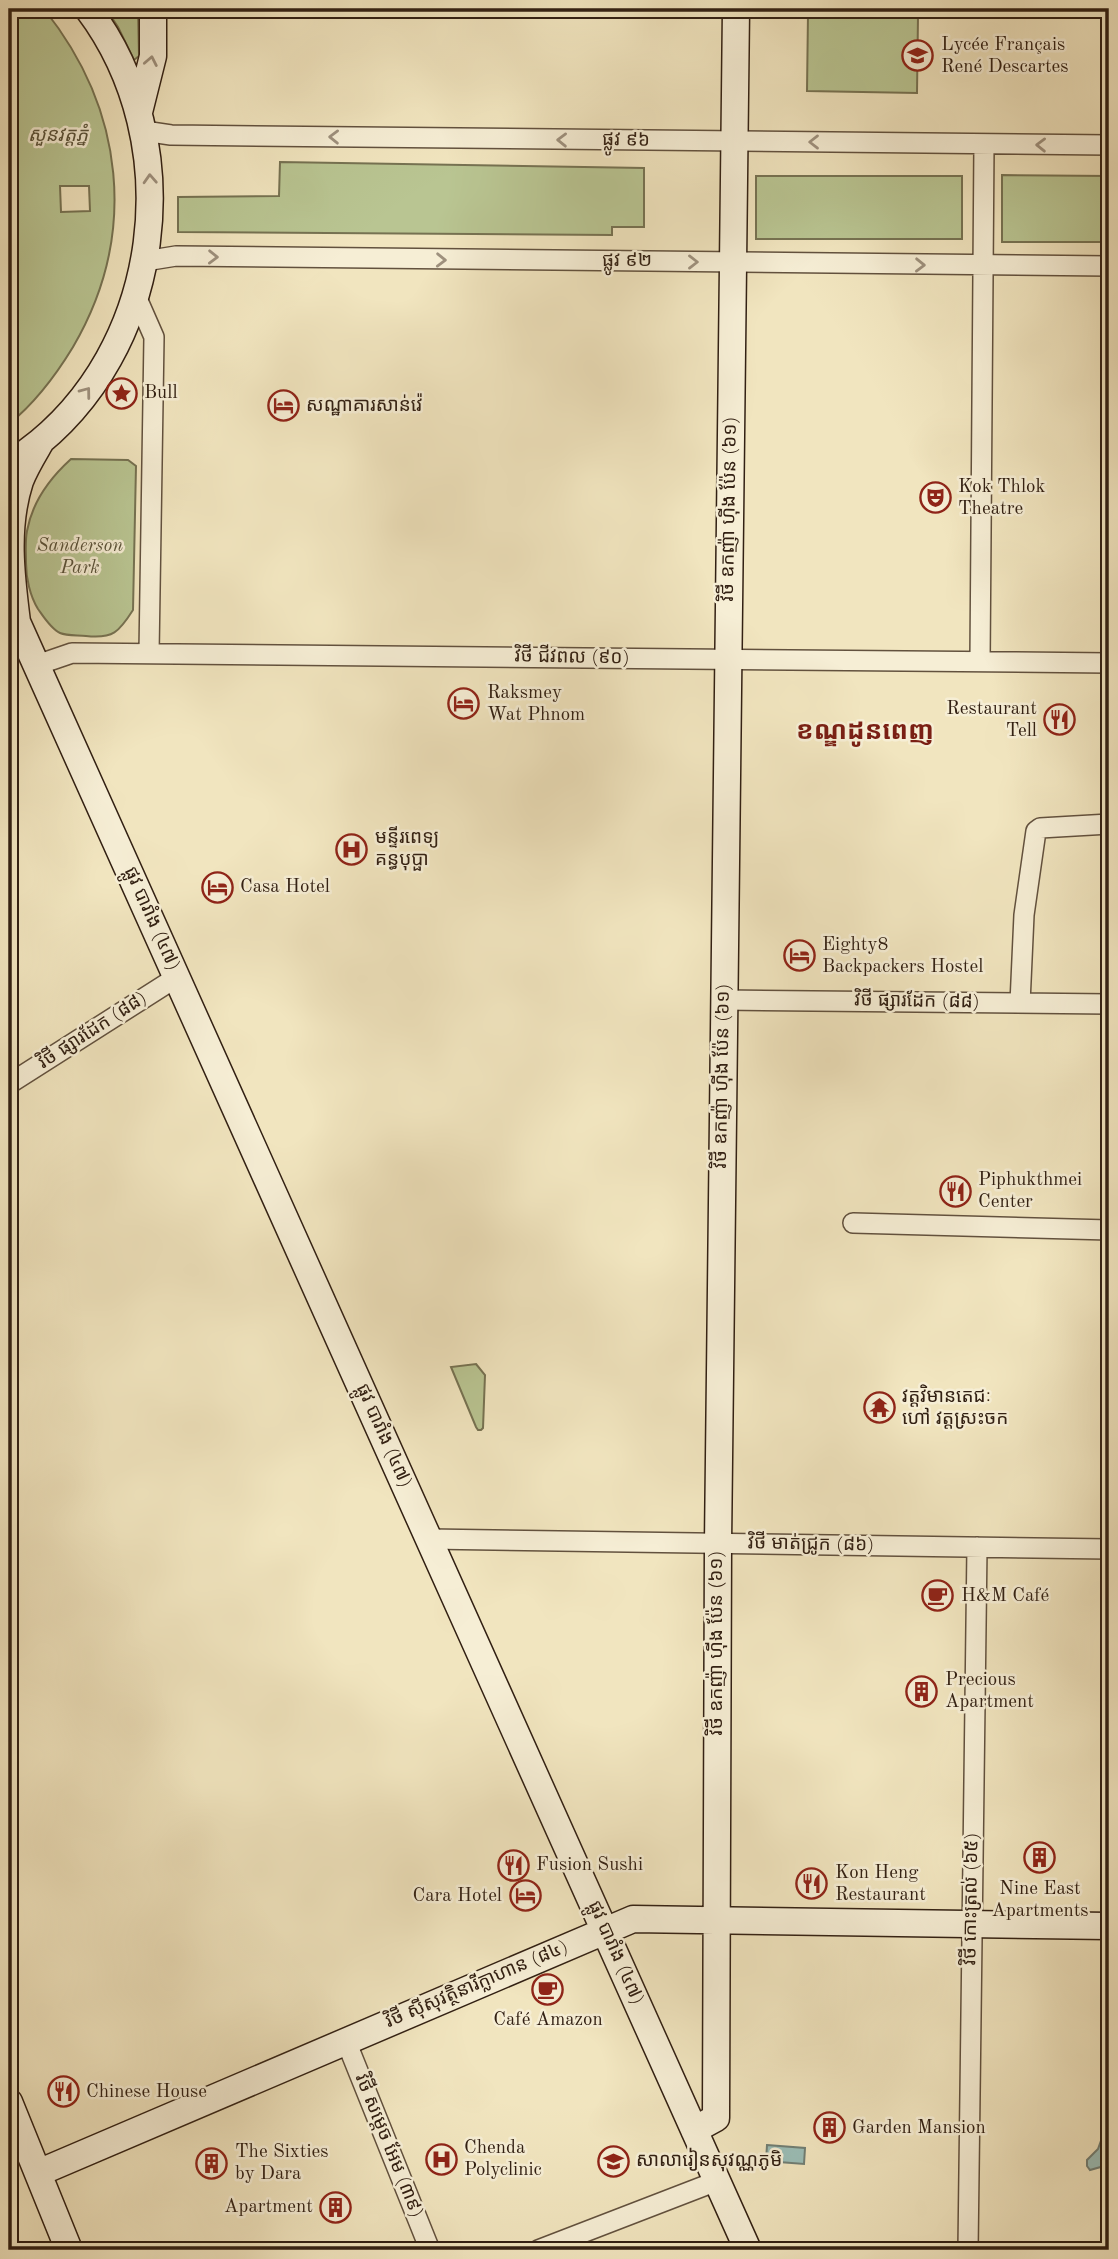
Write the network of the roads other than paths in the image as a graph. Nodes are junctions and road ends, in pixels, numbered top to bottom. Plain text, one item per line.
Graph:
1 (88, 9) edge
2 (153, 9) edge
3 (736, 9) edge
4 (141, 121) junction
5 (735, 142) junction
6 (984, 144) junction
7 (1109, 145) edge
8 (145, 261) junction
9 (733, 262) junction
10 (983, 265) junction
11 (1109, 266) edge
12 (136, 296) junction
13 (40, 443) junction
14 (9, 466) edge
15 (12, 620) edge
16 (149, 653) junction
17 (728, 659) junction
18 (980, 661) junction
19 (1109, 663) edge
20 (37, 666) junction
21 (1109, 824) edge
22 (177, 976) junction
23 (724, 1000) junction
24 (1020, 1003) junction
25 (1109, 1004) edge
26 (9, 1084) edge
27 (853, 1223) dead end
28 (1109, 1230) edge
29 (429, 1539) junction
30 (718, 1544) junction
31 (976, 1548) junction
32 (1109, 1549) edge
33 (716, 1920) junction
34 (972, 1924) junction
35 (1109, 1926) edge
36 (604, 1930) junction
37 (346, 2041) junction
38 (9, 2102) edge
39 (694, 2130) junction
40 (38, 2174) junction
41 (717, 2181) junction
42 (69, 2250) edge
43 (430, 2250) edge
44 (538, 2250) edge
45 (748, 2250) edge
46 (968, 2250) edge

1 - 4 street
4 -> 2 street
3 - 5 street, វិថី ឧកញ៉ា ហ៊ីង ប៉ែន (៦១)
5 -> 4 street, ផ្លូវ ៩៦
8 -> 4 street
6 -> 5 street, ផ្លូវ ៩៦
5 - 9 street, វិថី ឧកញ៉ា ហ៊ីង ប៉ែន (៦១)
7 -> 6 street, ផ្លូវ ៩៦
6 - 10 street
8 -> 9 street, ផ្លូវ ៩២
8 - 12 street
9 -> 10 street, ផ្លូវ ៩២
9 - 17 street, វិថី ឧកញ៉ា ហ៊ីង ប៉ែន (៦១)
10 - 11 street, ផ្លូវ ៩២
10 - 18 street
13 -> 12 street
12 - 16 street
13 - 14 street
13 - 15 street, ផ្លូវ បារាំង (៤៧)
15 - 20 street, ផ្លូវ បារាំង (៤៧)
16 - 17 street, វិថី ជីវពល (៩០)
16 - 20 street, វិថី ជីវពល (៩០)
17 - 18 street, វិថី ជីវពល (៩០)
17 - 23 street, វិថី ឧកញ៉ា ហ៊ីង ប៉ែន (៦១)
18 - 19 street, វិថី ជីវពល (៩០)
20 - 22 street, ផ្លូវ បារាំង (៤៧)
21 - 24 street
22 - 26 street, វិថី ផ្សារដែក (៨៨)
22 - 29 street, ផ្លូវ បារាំង (៤៧)
23 - 24 street, វិថី ផ្សារដែក (៨៨)
23 - 30 street, វិថី ឧកញ៉ា ហ៊ីង ប៉ែន (៦១)
24 - 25 street, វិថី ផ្សារដែក (៨៨)
27 - 28 street
29 - 30 street, វិថី មាត់ជ្រូក (៨៦)
29 - 36 street, ផ្លូវ បារាំង (៤៧)
30 - 31 street, វិថី មាត់ជ្រូក (៨៦)
30 - 33 street, វិថី ឧកញ៉ា ហ៊ីង ប៉ែន (៦១)
31 - 32 street, វិថី មាត់ជ្រូក (៨៦)
31 - 34 street, វិថី កោះត្រល់ (៦៥)
33 - 34 street, វិថី ស៊ីសុវត្ថិនារីក្លាហាន (៨៤)
33 - 36 street, វិថី ស៊ីសុវត្ថិនារីក្លាហាន (៨៤)
33 - 39 street, វិថី ឧកញ៉ា ហ៊ីង ប៉ែន (៦១)
34 - 35 street, វិថី ស៊ីសុវត្ថិនារីក្លាហាន (៨៤)
34 - 46 street, វិថី កោះត្រល់ (៦៥)
36 - 37 street, វិថី ស៊ីសុវត្ថិនារីក្លាហាន (៨៤)
36 - 39 street, ផ្លូវ បារាំង (៤៧)
37 - 40 street, វិថី ស៊ីសុវត្ថិនារីក្លាហាន (៨៤)
37 - 43 street, វិថី សម្តេច អែម (៣៩)
38 - 40 street
39 - 41 street, ផ្លូវ បារាំង (៤៧)
40 - 42 street
41 - 44 street
41 - 45 street, ផ្លូវ បារាំង (៤៧)

